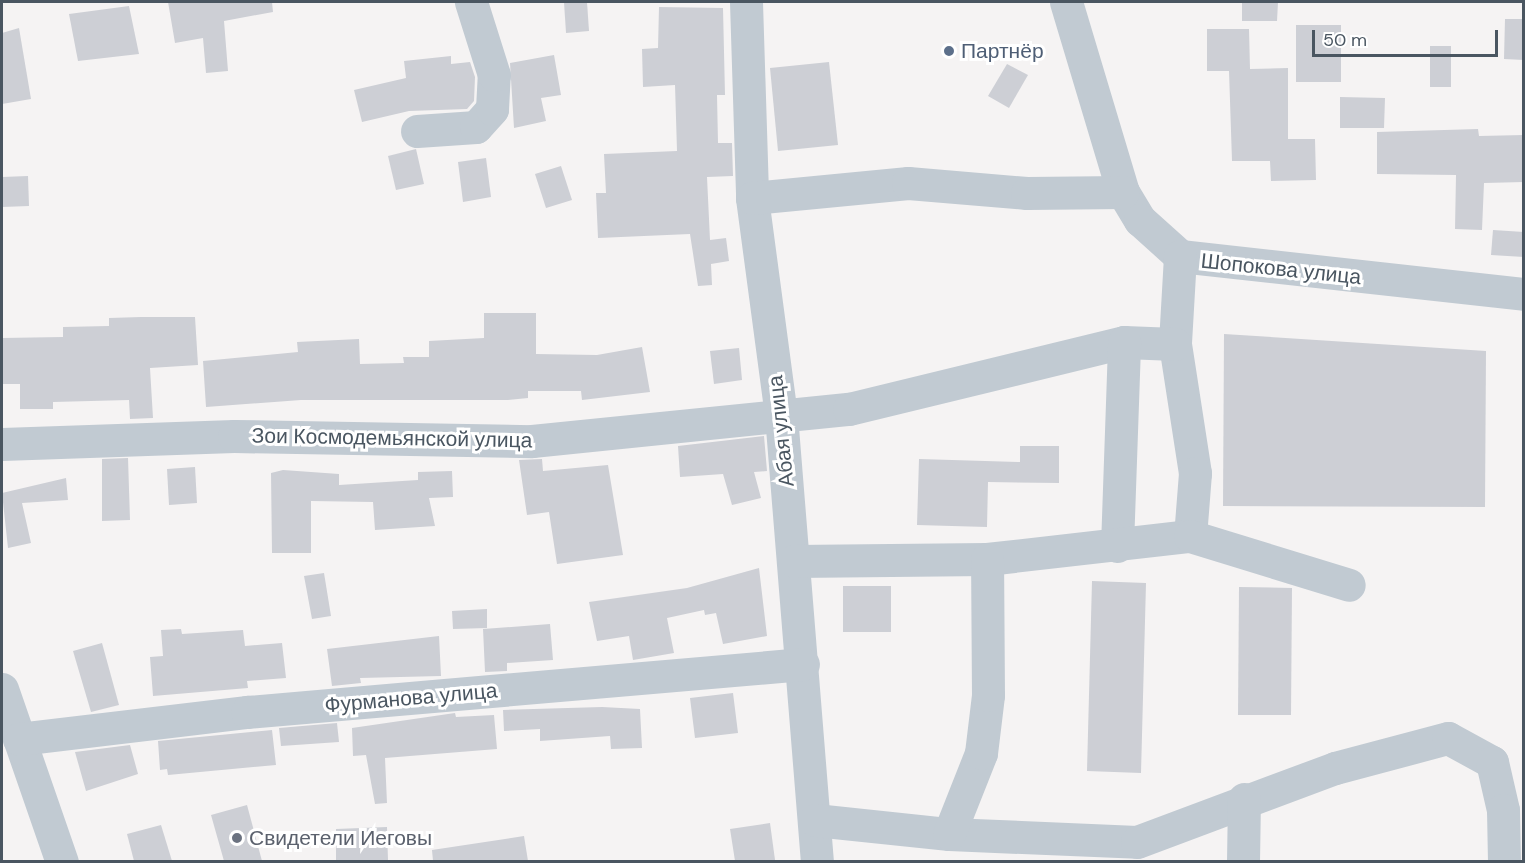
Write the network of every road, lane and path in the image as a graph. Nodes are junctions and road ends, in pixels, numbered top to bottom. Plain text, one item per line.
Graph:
1 (471, 2) edge
2 (746, 2) edge
3 (1066, 2) edge
4 (417, 131) dead end
5 (1123, 192) junction
6 (752, 198) junction
7 (1180, 256) junction
8 (1524, 294) edge
9 (1124, 342) junction
10 (1175, 344) junction
11 (781, 415) junction
12 (2, 444) edge
13 (1190, 536) junction
14 (1117, 546) junction
15 (987, 559) junction
16 (794, 561) junction
17 (1349, 585) dead end
18 (803, 664) junction
19 (2, 692) edge
20 (19, 739) junction
21 (1244, 799) junction
22 (815, 820) junction
23 (949, 834) junction
24 (1136, 852) edge
25 (62, 861) edge
26 (817, 861) edge
27 (1243, 861) edge
28 (1504, 861) edge

1 - 4 street
2 - 6 street, Абая улица
3 - 5 street, Шопокова улица
5 - 6 street
5 - 7 street, Шопокова улица
6 - 11 street, Абая улица
7 - 8 street, Шопокова улица
7 - 10 street
9 - 10 street, Зои Космодемьянской улица
9 - 11 street, Зои Космодемьянской улица
9 - 14 street
10 - 13 street
11 - 12 street, Зои Космодемьянской улица
11 - 16 street, Абая улица
13 - 14 street
13 - 17 street
14 - 15 street
15 - 16 street
15 - 23 street
16 - 18 street, Абая улица
18 - 20 street, Фурманова улица
18 - 22 street, Абая улица
19 - 20 street
20 - 25 street
21 - 24 street
21 - 27 street
21 - 28 street
22 - 23 street
22 - 26 street, Абая улица
23 - 24 street

